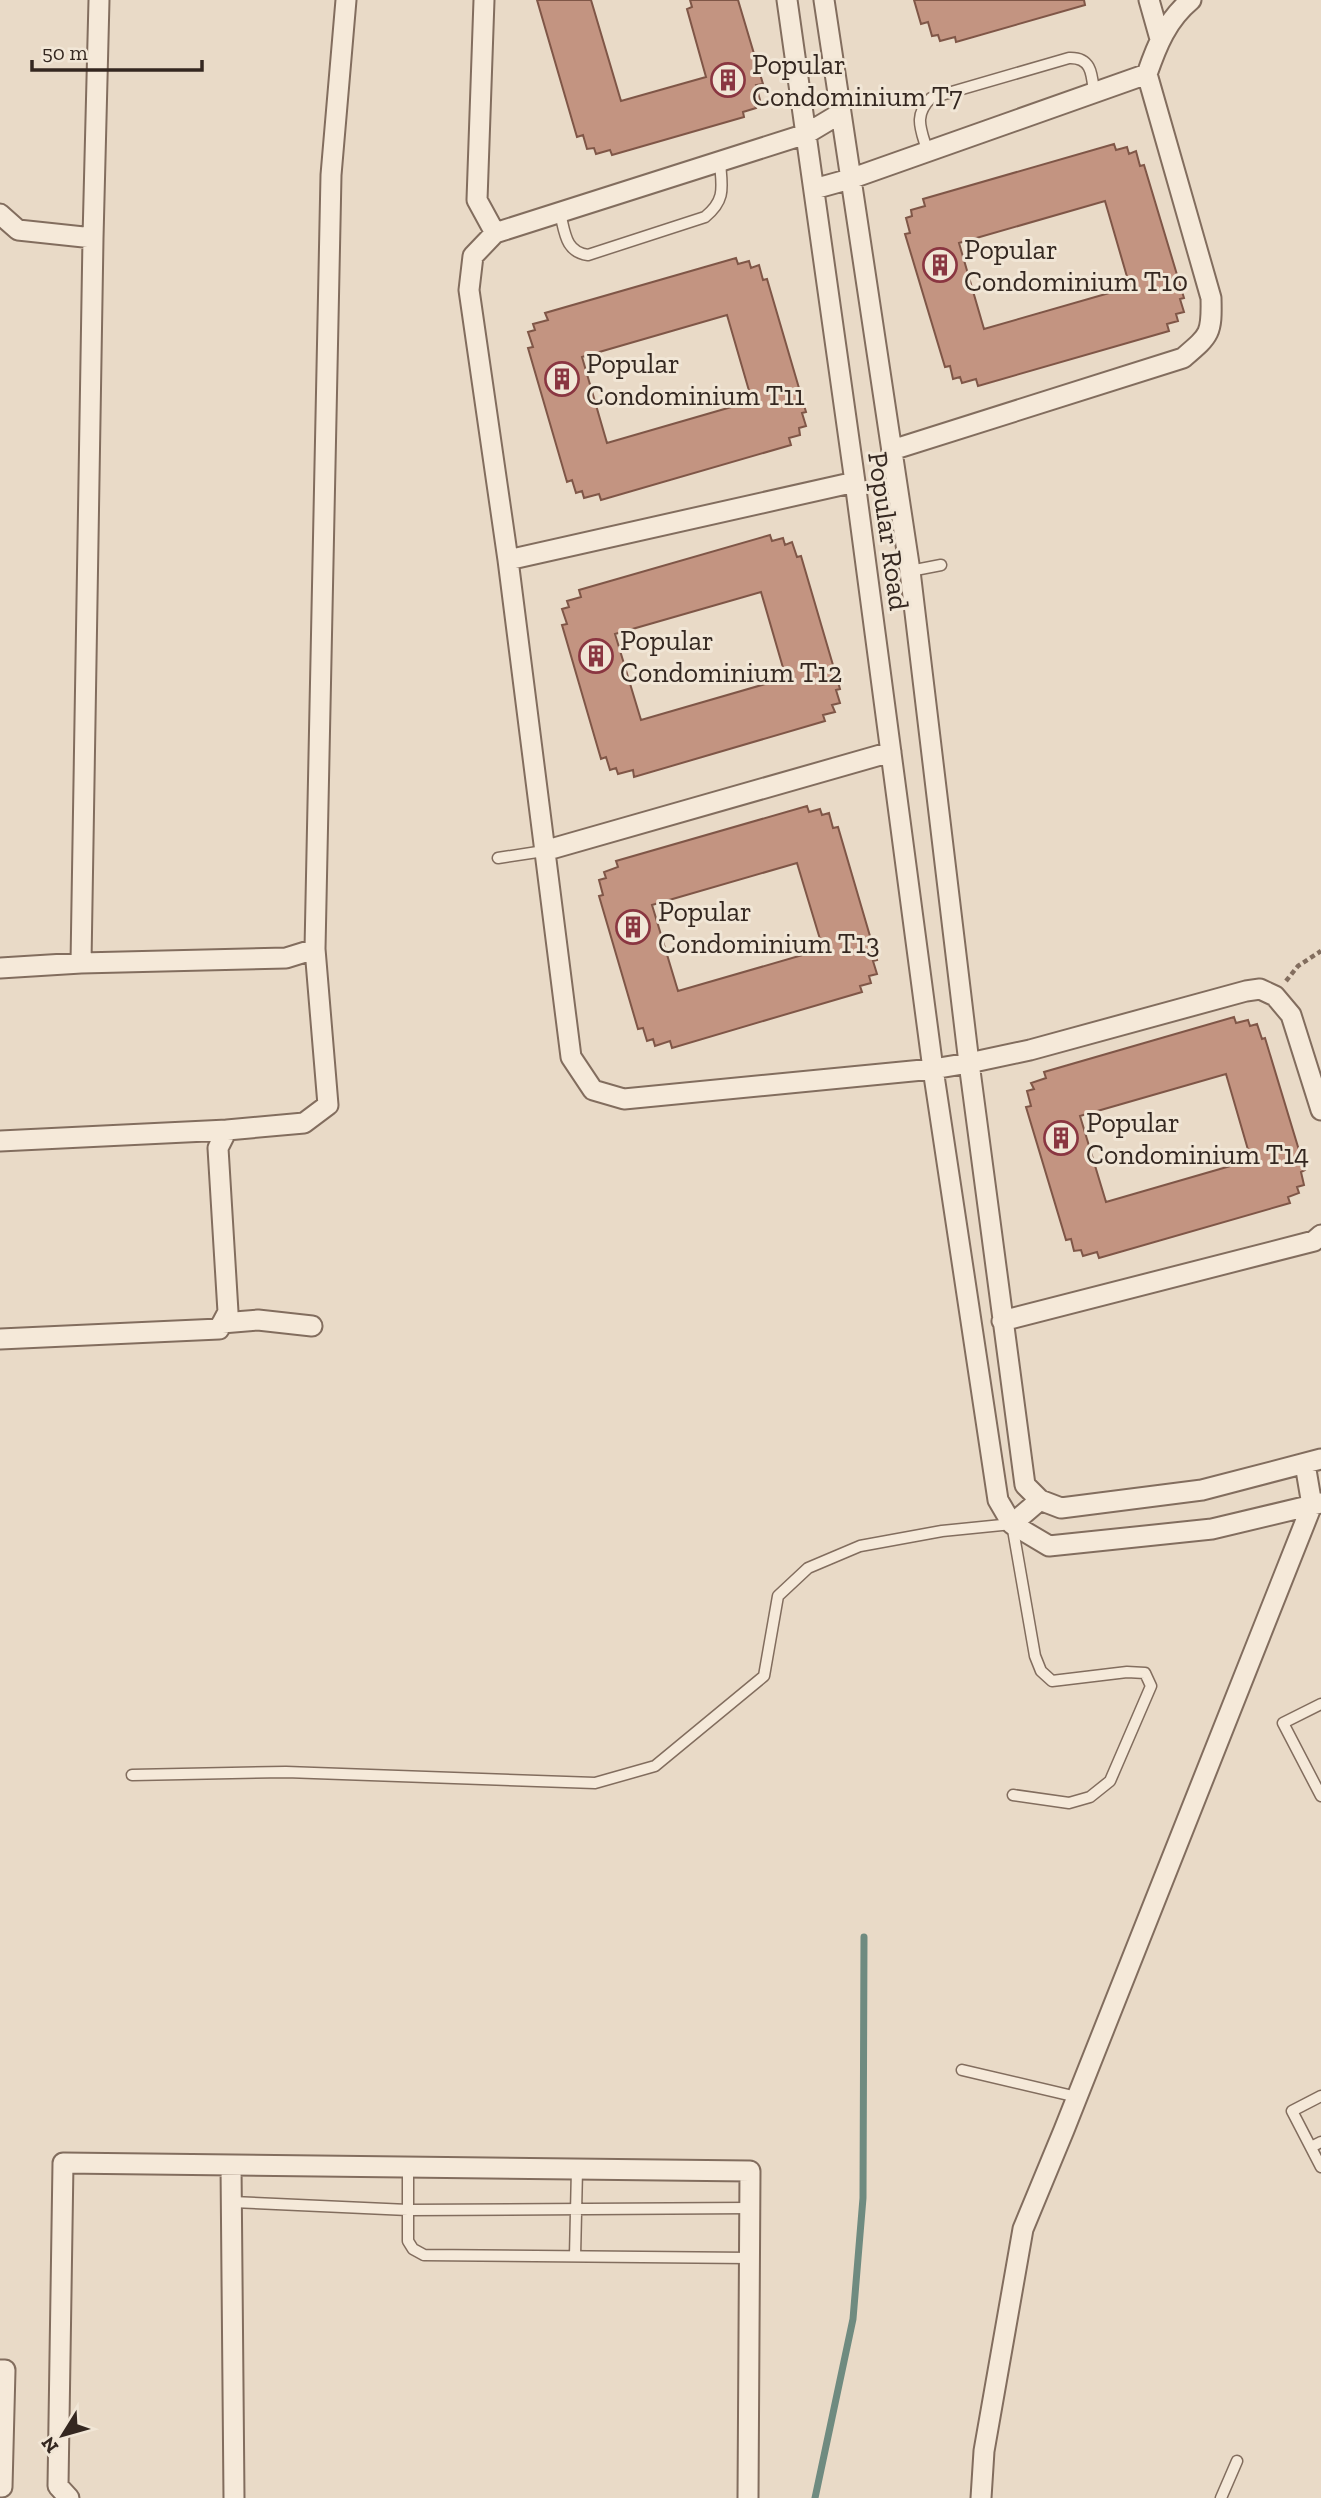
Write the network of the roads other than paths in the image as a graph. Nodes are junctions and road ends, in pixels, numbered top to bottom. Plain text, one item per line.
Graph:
1 (99, 0) edge
2 (345, 0) edge
3 (484, 0) edge
4 (787, 0) edge
5 (824, 0) edge
6 (1149, 0) edge
7 (1191, 0) edge
8 (1160, 39) junction
9 (1147, 74) junction
10 (1094, 93) junction
11 (841, 113) junction
12 (806, 134) junction
13 (927, 150) junction
14 (720, 163) junction
15 (850, 179) junction
16 (814, 189) junction
17 (560, 213) junction
18 (0, 214) edge
19 (495, 233) junction
20 (93, 238) junction
21 (892, 450) junction
22 (855, 482) junction
23 (508, 560) junction
24 (941, 565) dead end
25 (910, 571) junction
26 (891, 752) junction
27 (544, 851) junction
28 (498, 858) dead end
29 (315, 949) junction
30 (81, 963) junction
31 (0, 968) edge
32 (969, 1063) junction
33 (933, 1069) junction
34 (1321, 1110) edge
35 (226, 1130) junction
36 (0, 1141) edge
37 (1321, 1236) edge
38 (1002, 1321) junction
39 (222, 1323) junction
40 (312, 1326) dead end
41 (0, 1339) edge
42 (1313, 1461) edge
43 (1040, 1500) junction
44 (1317, 1504) edge
45 (1012, 1524) junction
46 (1321, 1704) edge
47 (132, 1775) dead end
48 (1013, 1795) dead end
49 (1321, 1796) edge
50 (962, 2070) dead end
51 (1321, 2096) edge
52 (1077, 2097) junction
53 (1321, 2142) edge
54 (1311, 2147) junction
55 (232, 2165) junction
56 (408, 2167) junction
57 (1321, 2167) edge
58 (577, 2169) junction
59 (232, 2202) junction
60 (750, 2208) junction
61 (578, 2209) junction
62 (408, 2210) junction
63 (575, 2256) junction
64 (750, 2258) junction
65 (0, 2370) edge
66 (1237, 2461) dead end
67 (0, 2487) edge
68 (69, 2498) edge
69 (234, 2498) edge
70 (748, 2498) edge
71 (981, 2498) edge
72 (1221, 2498) edge

1 - 20 street
2 - 29 street
3 - 19 street
4 - 12 street, Popular Road
5 - 11 street, Popular Road
6 - 8 street
7 - 8 street
8 - 9 street
9 - 10 street
9 - 21 street
10 - 13 street
10 - 13 lane
11 - 12 street
11 - 15 street, Popular Road
12 - 14 street
12 - 16 street, Popular Road
13 - 15 street
14 - 17 street
14 - 17 lane
15 - 16 street
15 - 21 street, Popular Road
16 - 22 street, Popular Road
17 - 19 street
18 - 20 street
19 - 23 street
20 - 30 street
21 - 25 street, Popular Road
22 - 23 street
22 - 26 street, Popular Road
23 - 27 street
24 - 25 lane
25 - 32 street, Popular Road
26 - 27 street
26 - 33 street, Popular Road
27 - 28 lane
27 - 33 street
29 - 30 street
29 - 35 street
30 - 31 street
32 - 33 street
32 - 34 street
32 - 38 street, Popular Road
33 - 45 street, Popular Road
35 - 36 street
35 - 39 street
37 - 38 street
38 - 43 street, Popular Road
39 - 40 street
39 - 41 street
42 - 43 street
42 - 44 street
43 - 45 street
44 - 45 street
44 - 52 street
45 - 47 lane
45 - 48 lane
46 - 49 lane
50 - 52 lane
51 - 54 lane
52 - 71 street
53 - 54 lane
54 - 57 lane
55 - 56 street
55 - 59 street
55 - 68 street
56 - 58 street
56 - 62 lane
58 - 60 street
58 - 61 lane
59 - 62 lane
59 - 69 street
60 - 61 lane
60 - 64 street
61 - 62 lane
61 - 63 lane
62 - 63 lane
63 - 64 lane
64 - 70 street
65 - 67 street
66 - 72 lane

